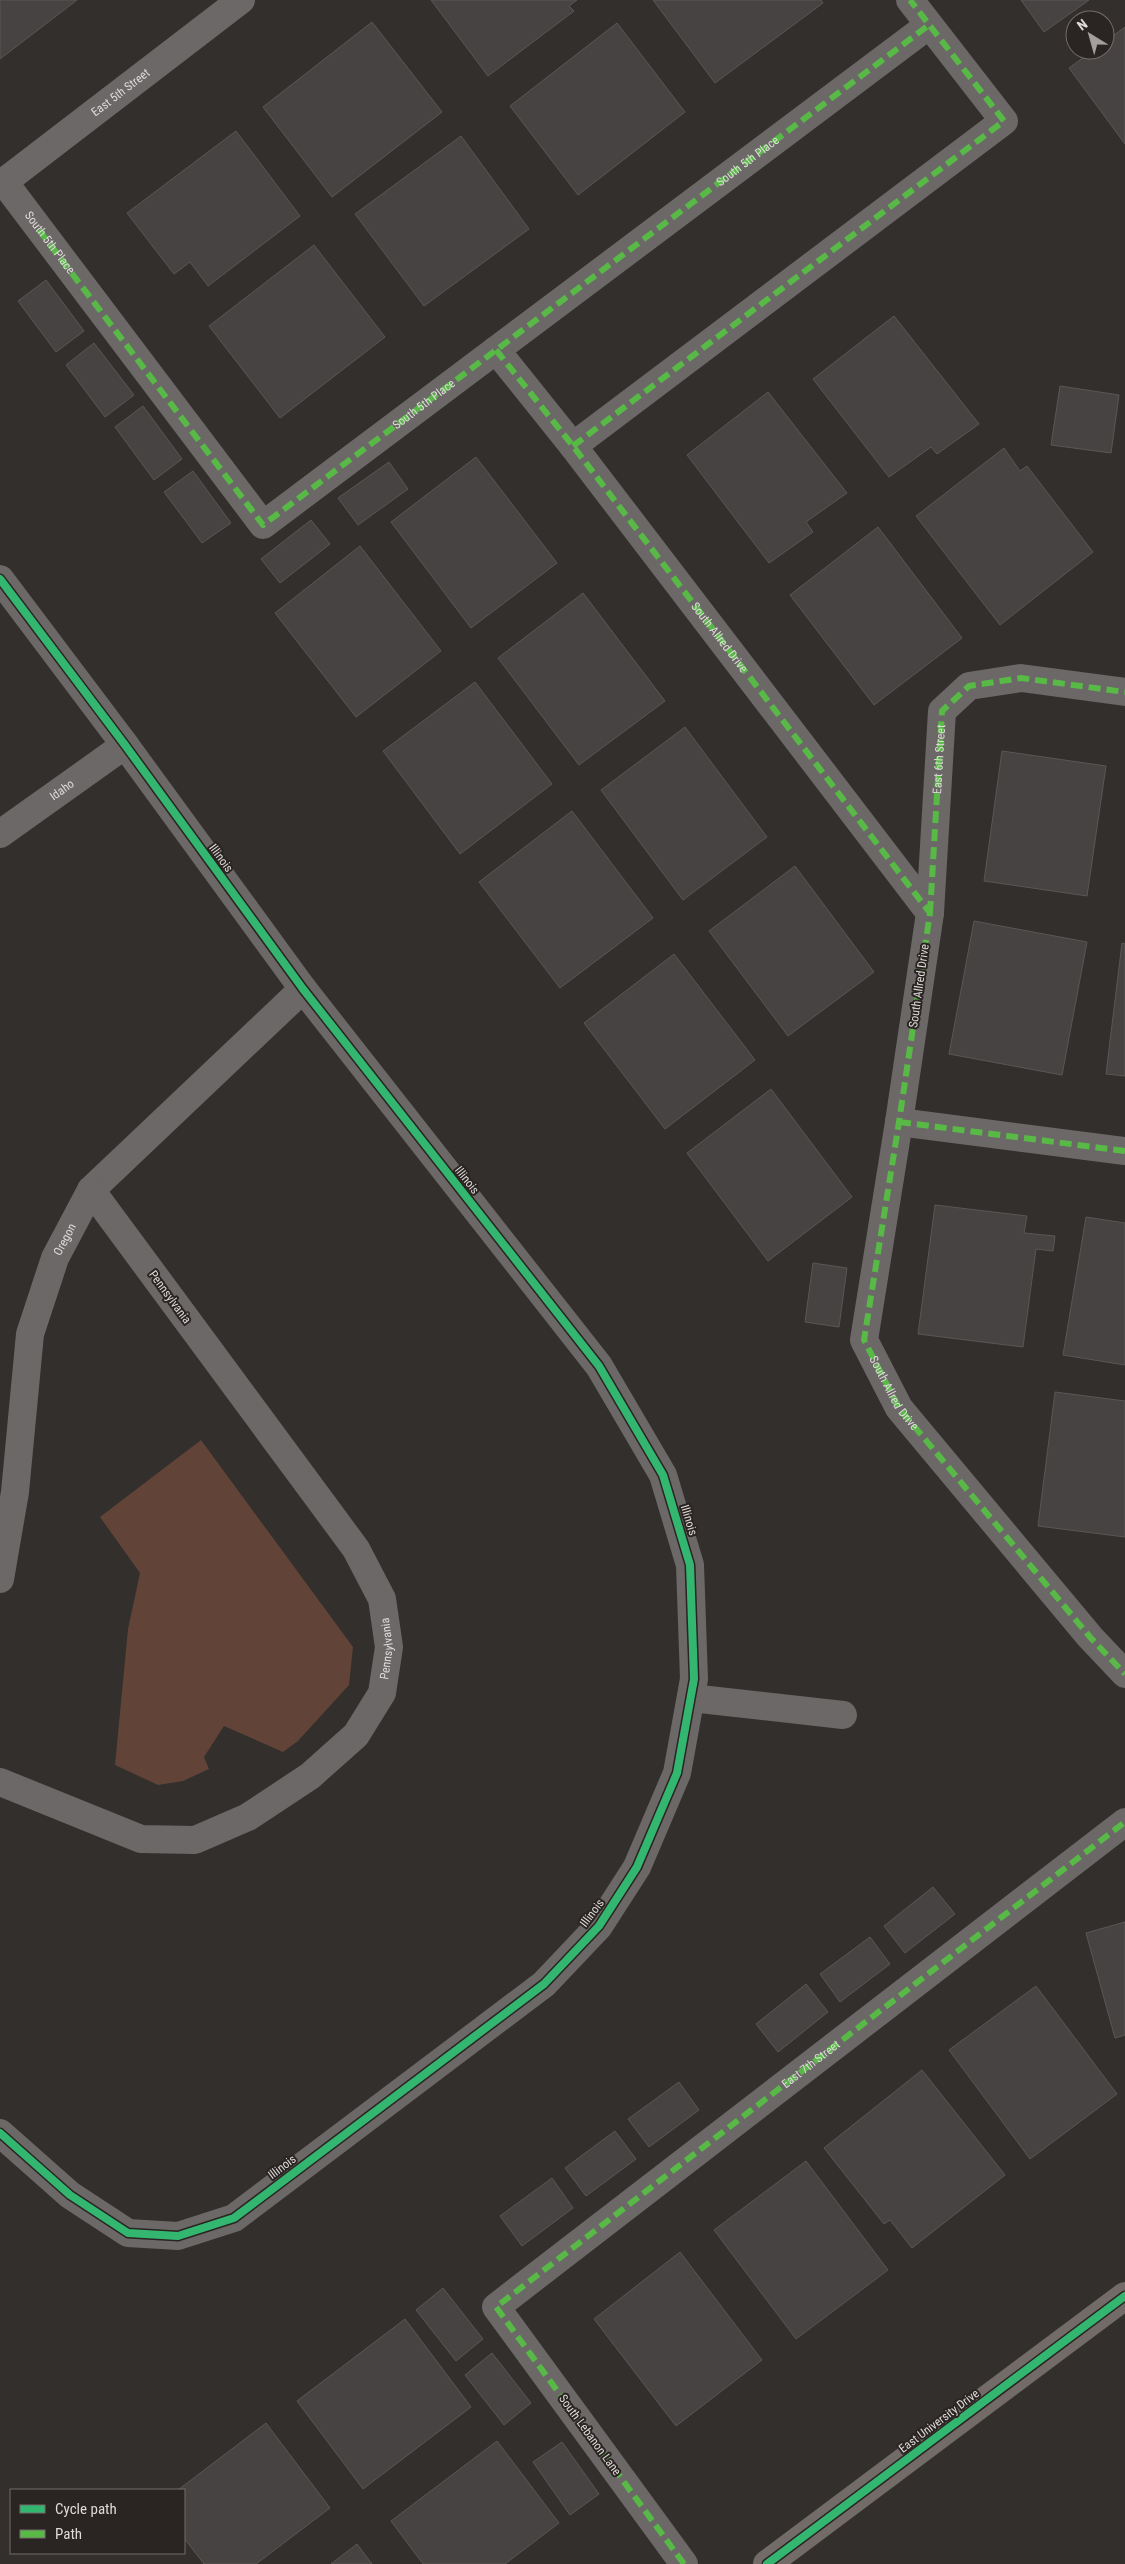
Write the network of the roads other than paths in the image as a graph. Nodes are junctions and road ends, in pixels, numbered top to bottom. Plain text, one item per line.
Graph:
1 (241, 0) edge
2 (910, 0) edge
3 (929, 25) junction
4 (2, 184) edge
5 (496, 350) junction
6 (574, 446) junction
7 (0, 579) edge
8 (1125, 692) edge
9 (125, 745) junction
10 (0, 834) edge
11 (930, 913) junction
12 (303, 989) junction
13 (899, 1122) junction
14 (1125, 1151) edge
15 (91, 1190) junction
16 (0, 1579) edge
17 (1125, 1674) edge
18 (691, 1698) junction
19 (843, 1715) dead end
20 (0, 1782) edge
21 (1125, 1822) edge
22 (0, 2133) edge
23 (1125, 2296) edge
24 (496, 2307) joint
25 (684, 2564) edge
26 (767, 2564) edge

1 - 4 street, East 5th Street
2 - 3 street
3 - 5 street, South 5th Place
3 - 6 street
4 - 5 street, South 5th Place
5 - 6 street, South Allred Drive
6 - 11 street, South Allred Drive
7 - 9 street, Illinois
8 - 11 street, East 6th Street
9 - 10 street, Idaho
9 - 12 street, Illinois
11 - 13 street, South Allred Drive
12 - 15 street, Oregon
12 - 18 street, Illinois
13 - 14 street
13 - 17 street, South Allred Drive
15 - 16 street, Oregon
15 - 20 street, Pennsylvania
18 - 19 street
18 - 22 street, Illinois
21 - 24 street, East 7th Street
23 - 26 main road, East University Drive
24 - 25 street, South Lebanon Lane

